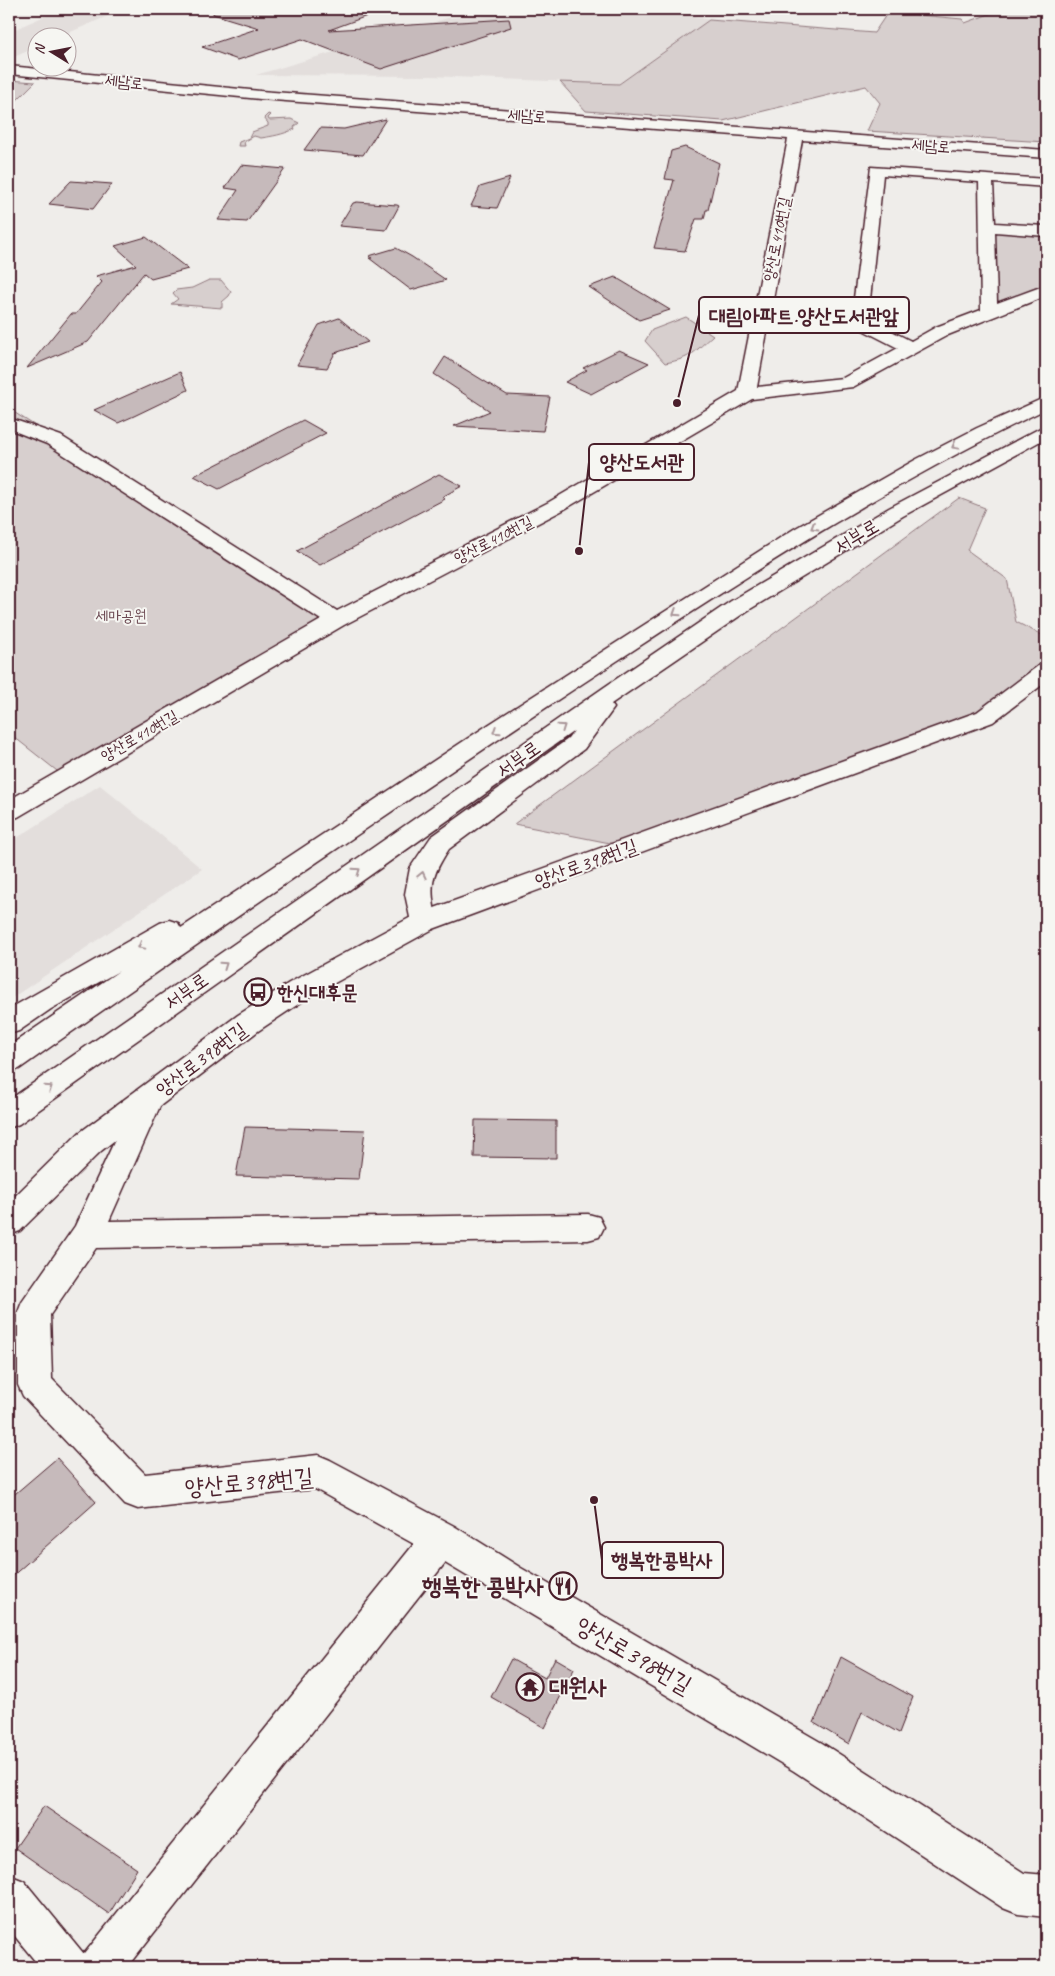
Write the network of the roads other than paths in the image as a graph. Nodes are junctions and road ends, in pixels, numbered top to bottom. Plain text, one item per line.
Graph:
1 (9, 70) edge
2 (796, 135) junction
3 (1046, 154) edge
4 (986, 178) junction
5 (1046, 183) edge
6 (987, 227) junction
7 (1046, 231) edge
8 (1046, 290) edge
9 (989, 312) junction
10 (911, 348) junction
11 (1046, 388) edge
12 (747, 394) junction
13 (1046, 402) edge
14 (9, 423) edge
15 (1046, 431) edge
16 (978, 433) junction
17 (336, 620) junction
18 (1046, 671) edge
19 (614, 691) junction
20 (9, 811) edge
21 (336, 836) junction
22 (424, 922) junction
23 (9, 1024) edge
24 (9, 1061) edge
25 (148, 1099) junction
26 (9, 1116) edge
27 (9, 1222) edge
28 (588, 1226) dead end
29 (87, 1235) junction
30 (441, 1539) junction
31 (9, 1896) edge
32 (1046, 1896) edge
33 (68, 1967) edge
34 (100, 1967) edge

1 - 2 street, 세남로
2 - 3 street, 세남로
2 - 12 street, 양산로410번길
4 - 5 street, 세남로
4 - 6 street
4 - 10 street, 세남로
6 - 7 street
6 - 9 street
8 - 9 street
9 - 10 street
10 - 12 street
11 - 16 street
12 - 17 street, 양산로410번길
13 - 16 street, 서부로
14 - 17 street
15 - 19 street, 서부로
16 -> 21 street, 서부로
17 - 20 street, 양산로410번길
18 - 22 street, 양산로398번길
22 -> 19 street
26 -> 19 street, 서부로
21 -> 23 street
21 - 24 street, 서부로
22 - 25 street, 양산로398번길
25 - 27 street, 양산로398번길
25 - 29 street, 양산로398번길
28 - 29 street
29 - 30 street, 양산로398번길
30 - 32 street, 양산로398번길
30 - 34 street
31 - 33 street

